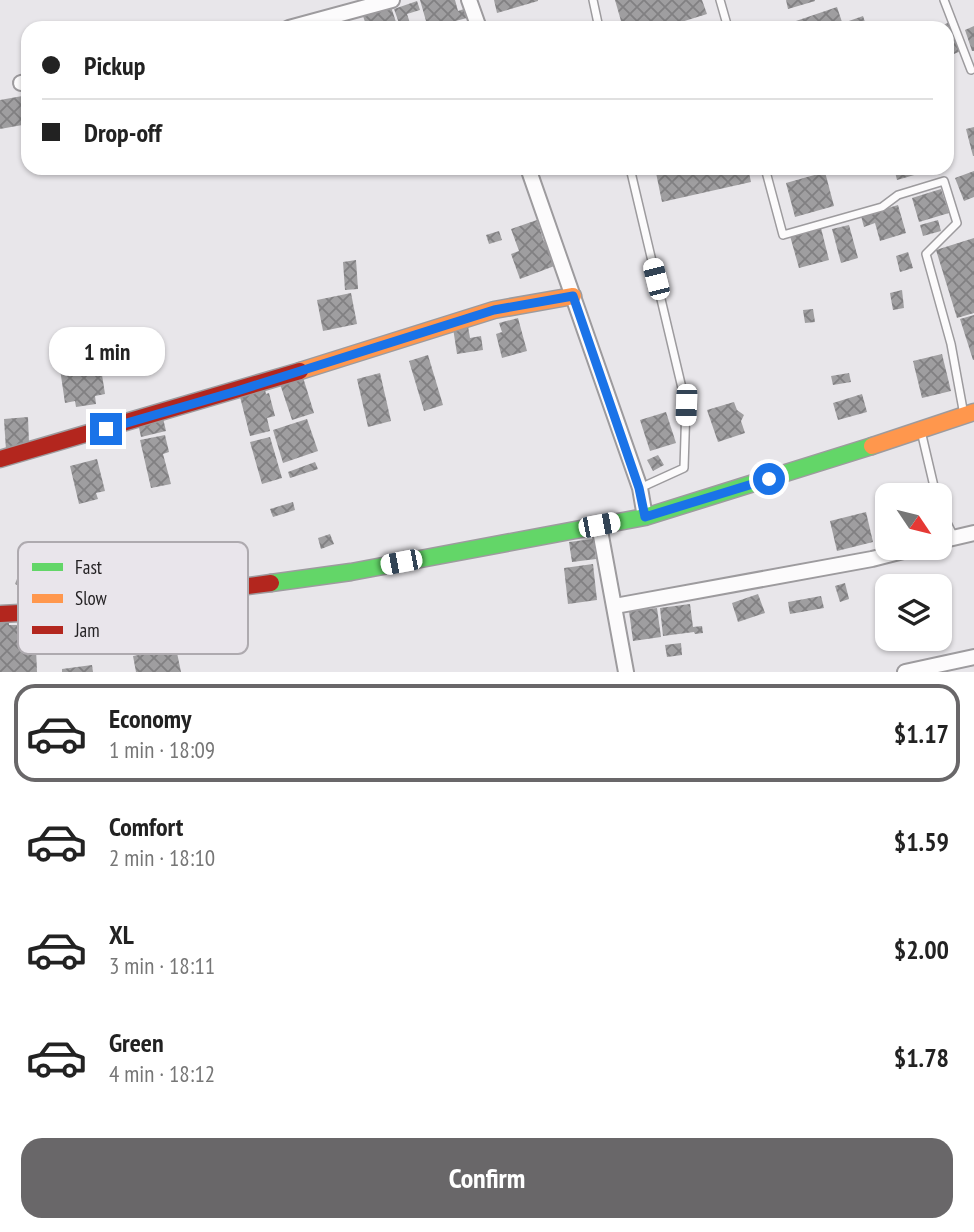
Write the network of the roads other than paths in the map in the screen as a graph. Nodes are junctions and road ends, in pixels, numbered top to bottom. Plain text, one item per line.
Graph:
1 (392, 0) edge
2 (469, 0) edge
3 (593, 0) edge
4 (720, 0) edge
5 (944, 0) edge
6 (315, 21) edge
7 (476, 21) edge
8 (598, 21) edge
9 (726, 21) edge
10 (952, 21) edge
11 (954, 26) edge
12 (971, 70) dead end
13 (530, 175) edge
14 (632, 175) edge
15 (767, 175) edge
16 (573, 296) junction
17 (969, 414) edge
18 (920, 430) junction
19 (0, 458) edge
20 (933, 483) edge
21 (639, 488) junction
22 (645, 517) junction
23 (599, 525) junction
24 (952, 531) edge
25 (974, 533) edge
26 (955, 537) junction
27 (952, 538) edge
28 (875, 558) edge
29 (248, 586) edge
30 (615, 606) junction
31 (18, 613) edge
32 (0, 614) edge
33 (974, 657) edge
34 (626, 672) edge
35 (905, 672) edge

1 - 6 street
2 - 7 street
3 - 8 lane
4 - 9 lane
5 - 10 lane
11 - 12 lane
13 - 16 street
14 - 21 lane
15 - 17 lane
16 - 19 street
16 - 21 street
17 - 18 street
18 - 20 lane
18 - 22 street
21 - 22 street
22 - 23 street
23 - 29 street
23 - 30 street
24 - 26 lane
25 - 26 street
26 - 27 street
28 - 30 street
30 - 34 street
31 - 32 street
33 - 35 street

